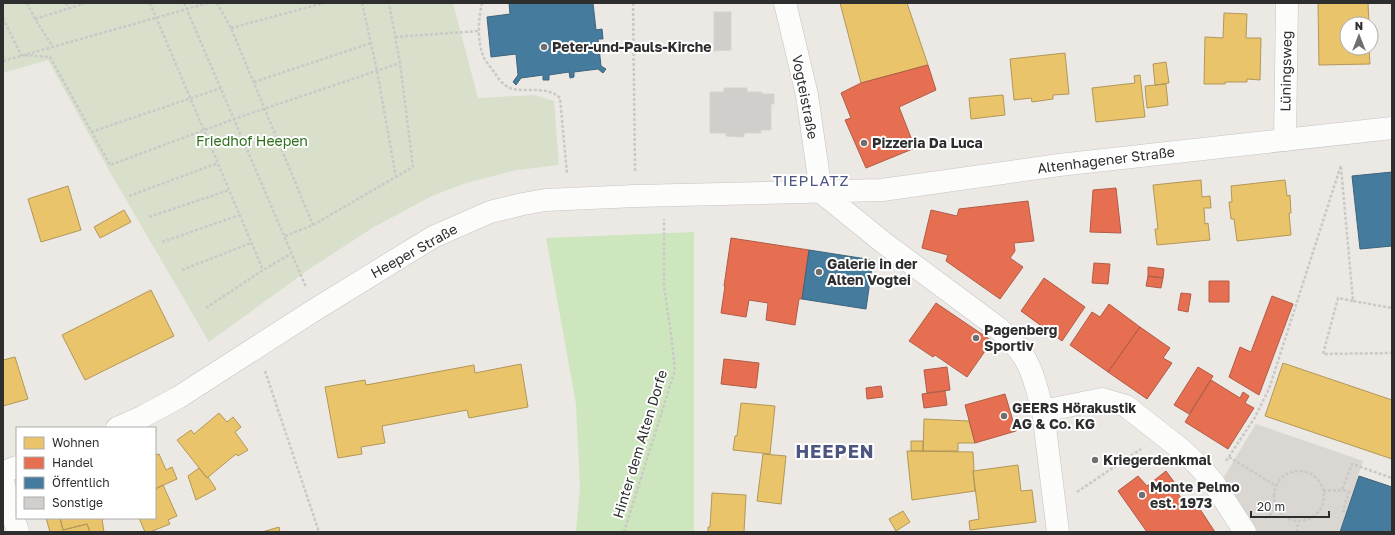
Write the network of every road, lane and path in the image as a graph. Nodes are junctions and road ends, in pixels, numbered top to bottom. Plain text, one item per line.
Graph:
1 (27, 3) edge
2 (66, 3) edge
3 (86, 3) edge
4 (150, 3) edge
5 (184, 3) edge
6 (208, 3) edge
7 (218, 3) edge
8 (324, 3) edge
9 (362, 3) edge
10 (389, 3) edge
11 (482, 3) edge
12 (633, 3) edge
13 (785, 3) edge
14 (1287, 3) edge
15 (68, 8) junction
16 (187, 10) junction
17 (3, 18) edge
18 (156, 18) junction
19 (35, 19) junction
20 (231, 28) junction
21 (480, 31) junction
22 (395, 37) junction
23 (371, 43) junction
24 (53, 47) junction
25 (22, 56) junction
26 (3, 61) edge
27 (400, 63) junction
28 (377, 71) junction
29 (254, 82) junction
30 (221, 88) junction
31 (191, 99) junction
32 (265, 108) junction
33 (234, 119) junction
34 (1392, 128) edge
35 (204, 130) junction
36 (91, 132) junction
37 (1285, 140) junction
38 (218, 163) junction
39 (396, 177) junction
40 (229, 190) junction
41 (821, 192) junction
42 (664, 195) junction
43 (129, 196) dead end
44 (636, 196) junction
45 (569, 198) junction
46 (240, 215) junction
47 (149, 217) dead end
48 (313, 225) junction
49 (285, 236) junction
50 (162, 242) dead end
51 (251, 243) junction
52 (292, 252) junction
53 (182, 270) dead end
54 (263, 270) junction
55 (1353, 301) junction
56 (206, 308) dead end
57 (1392, 308) edge
58 (316, 309) junction
59 (256, 348) junction
60 (1392, 353) edge
61 (1043, 411) junction
62 (120, 427) edge
63 (1163, 434) junction
64 (1229, 457) junction
65 (16, 467) edge
66 (3, 472) edge
67 (1392, 478) edge
68 (3, 482) edge
69 (1213, 482) junction
70 (1276, 486) junction
71 (1342, 490) junction
72 (1323, 491) junction
73 (1055, 507) junction
74 (1346, 511) dead end
75 (1298, 520) junction
76 (18, 532) edge
77 (319, 532) edge
78 (624, 532) edge
79 (1058, 532) edge
80 (1245, 532) edge
81 (1297, 532) edge

1 - 19 path
2 - 15 path
3 - 15 path
4 - 18 path
5 - 16 path
6 - 16 path
7 - 20 path
8 - 20 path
9 - 23 path
10 - 22 path
11 - 21 path
12 - 44 path
13 - 41 main road, Vogteistraße
14 - 37 main road, Lüningsweg
15 - 19 path
16 - 18 path
16 - 30 path
17 - 25 path
18 - 24 path
18 - 31 path
19 - 24 path
20 - 29 path
21 - 22 path
21 - 45 path
22 - 27 path
23 - 28 path
23 - 29 path
24 - 25 path
25 - 26 path
25 - 36 path
27 - 28 path
27 - 39 path
28 - 32 path
28 - 39 path
29 - 32 path
30 - 31 path
30 - 33 path
31 - 35 path
31 - 36 path
32 - 33 path
32 - 48 path
33 - 35 path
33 - 49 path
34 - 37 main road, Altenhagener Straße
35 - 36 path
35 - 38 path
37 - 41 main road, Altenhagener Straße
38 - 40 path
38 - 43 path
39 - 48 path
40 - 46 path
40 - 47 path
41 - 42 main road, Heeper Straße
41 - 61 main road
42 - 44 main road, Heeper Straße
42 - 78 path, Hinter dem Alten Dorfe
44 - 45 main road, Heeper Straße
45 - 58 main road, Heeper Straße
46 - 50 path
46 - 51 path
48 - 49 path
49 - 52 path
51 - 53 path
51 - 54 path
52 - 54 path
52 - 58 path
54 - 56 path
55 - 57 path
55 - 60 path
55 - 64 path
58 - 59 main road, Heeper Straße
59 - 62 main road, Heeper Straße
59 - 77 path
61 - 63 main road
61 - 73 main road
63 - 69 main road
63 - 73 path
64 - 69 path
64 - 70 path
65 - 66 main road
67 - 71 path
68 - 76 main road
69 - 80 main road
70 - 72 path
70 - 75 path
71 - 72 path
71 - 74 path
72 - 75 path
73 - 79 main road
75 - 81 path

